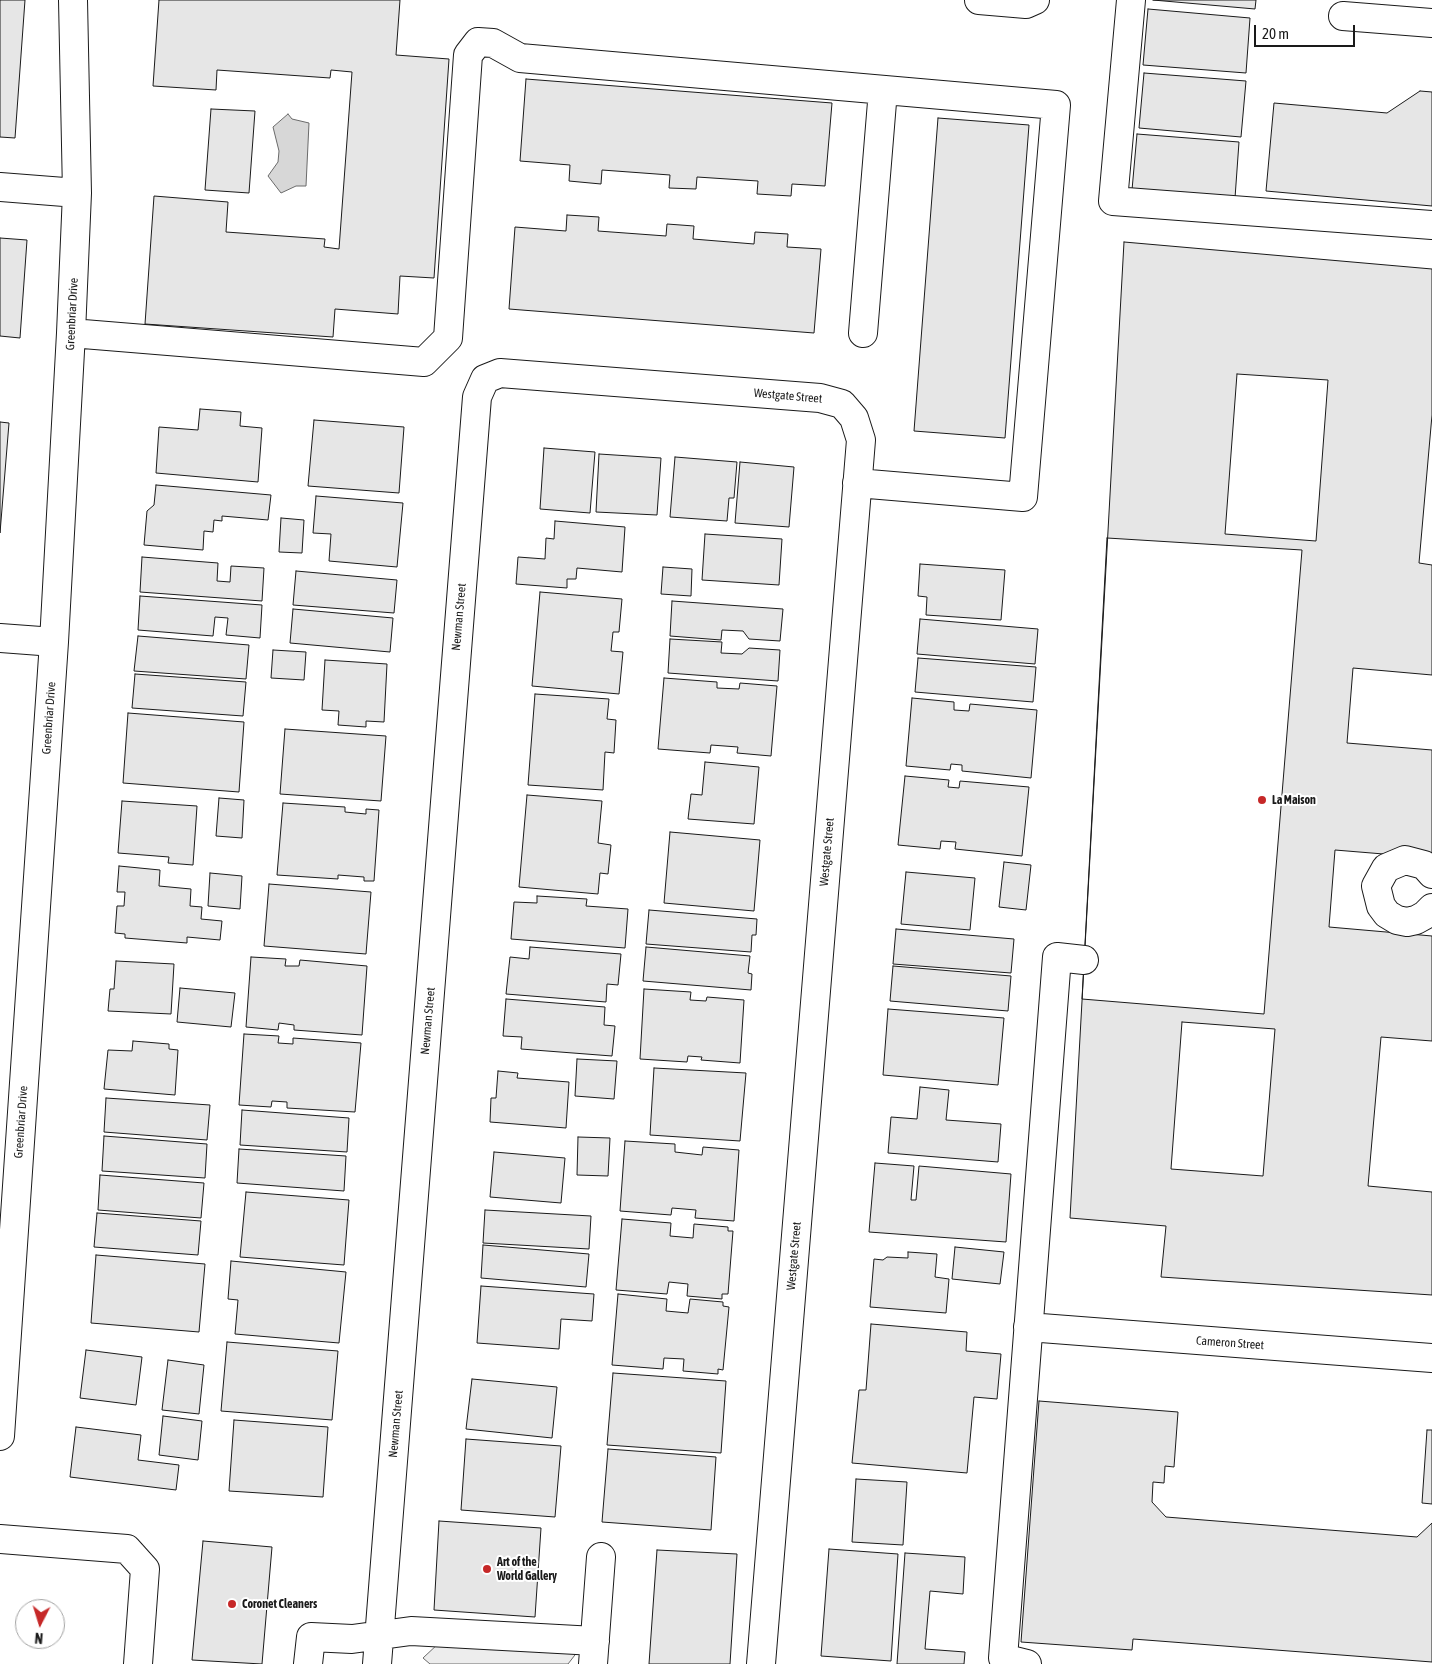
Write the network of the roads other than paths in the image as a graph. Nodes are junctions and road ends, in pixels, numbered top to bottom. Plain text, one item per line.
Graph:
1 (73, 0) edge
2 (979, 0) edge
3 (1035, 0) edge
4 (1131, 0) edge
5 (1343, 16) dead end
6 (1432, 23) edge
7 (883, 90) junction
8 (0, 187) edge
9 (77, 193) junction
10 (1432, 225) edge
11 (71, 333) junction
12 (863, 333) dead end
13 (485, 379) joint
14 (857, 483) junction
15 (0, 638) edge
16 (54, 642) junction
17 (1432, 874) edge
18 (1432, 908) edge
19 (1084, 960) dead end
20 (1028, 1327) junction
21 (1432, 1358) edge
22 (0, 1436) edge
23 (0, 1539) edge
24 (601, 1556) dead end
25 (379, 1635) junction
26 (594, 1652) edge
27 (138, 1664) edge
28 (308, 1664) edge
29 (377, 1664) edge
30 (761, 1664) edge
31 (1028, 1664) edge

1 - 9 street, Greenbriar Drive
2 - 3 street
4 - 10 street
5 - 6 street
7 - 11 street
7 - 12 street
7 - 14 street
8 - 9 street
9 - 11 street, Greenbriar Drive
11 - 16 street, Greenbriar Drive
13 - 14 street, Westgate Street
13 - 25 street, Newman Street
14 - 30 street, Westgate Street
15 - 16 street
16 - 22 street, Greenbriar Drive
17 - 18 street
19 - 20 street
20 - 21 street, Cameron Street
20 - 31 street
23 - 27 street
24 - 26 street
25 - 26 street
25 - 28 street
25 - 29 street, Newman Street

